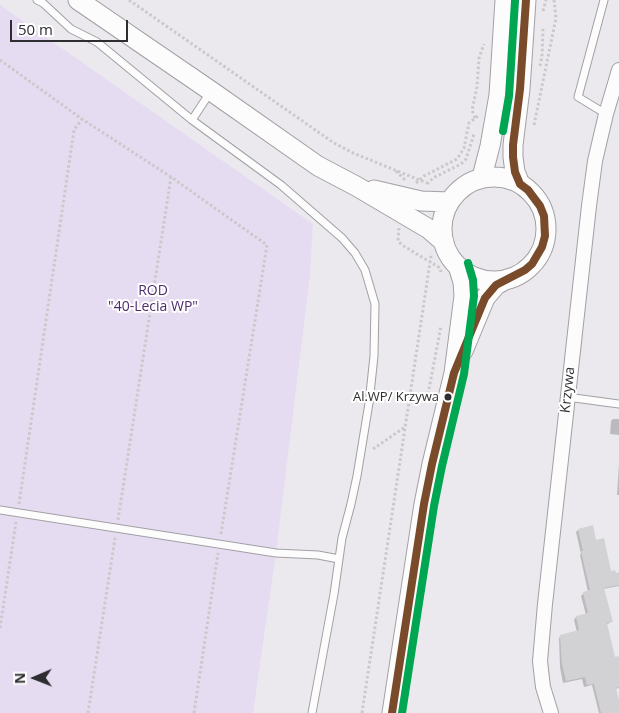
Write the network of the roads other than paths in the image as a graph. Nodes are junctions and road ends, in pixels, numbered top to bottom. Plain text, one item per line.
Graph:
1 (37, 0) edge
2 (78, 0) edge
3 (505, 0) edge
4 (526, 0) edge
5 (604, 0) edge
6 (619, 70) edge
7 (211, 91) junction
8 (606, 114) junction
9 (192, 120) junction
10 (482, 178) junction
11 (520, 184) junction
12 (449, 202) junction
13 (406, 206) junction
14 (444, 242) junction
15 (450, 271) junction
16 (506, 279) junction
17 (454, 373) junction
18 (567, 397) junction
19 (619, 404) edge
20 (0, 510) edge
21 (339, 559) junction
22 (312, 713) edge
23 (392, 713) edge
24 (551, 713) edge

1 - 9 lane
2 - 7 main road
3 - 10 main road
4 - 11 main road
5 - 8 lane
6 - 8 street, Krzywa
7 - 9 lane
7 - 13 main road
8 - 18 street, Krzywa
9 - 21 lane
10 - 11 main road
10 - 12 main road
11 - 16 main road
12 - 13 main road
12 - 14 main road
13 - 14 main road
14 - 15 main road
15 - 16 main road
15 - 17 main road
16 - 17 main road
17 - 23 main road
18 - 19 lane
18 - 24 street, Krzywa
20 - 21 lane
21 - 22 lane

